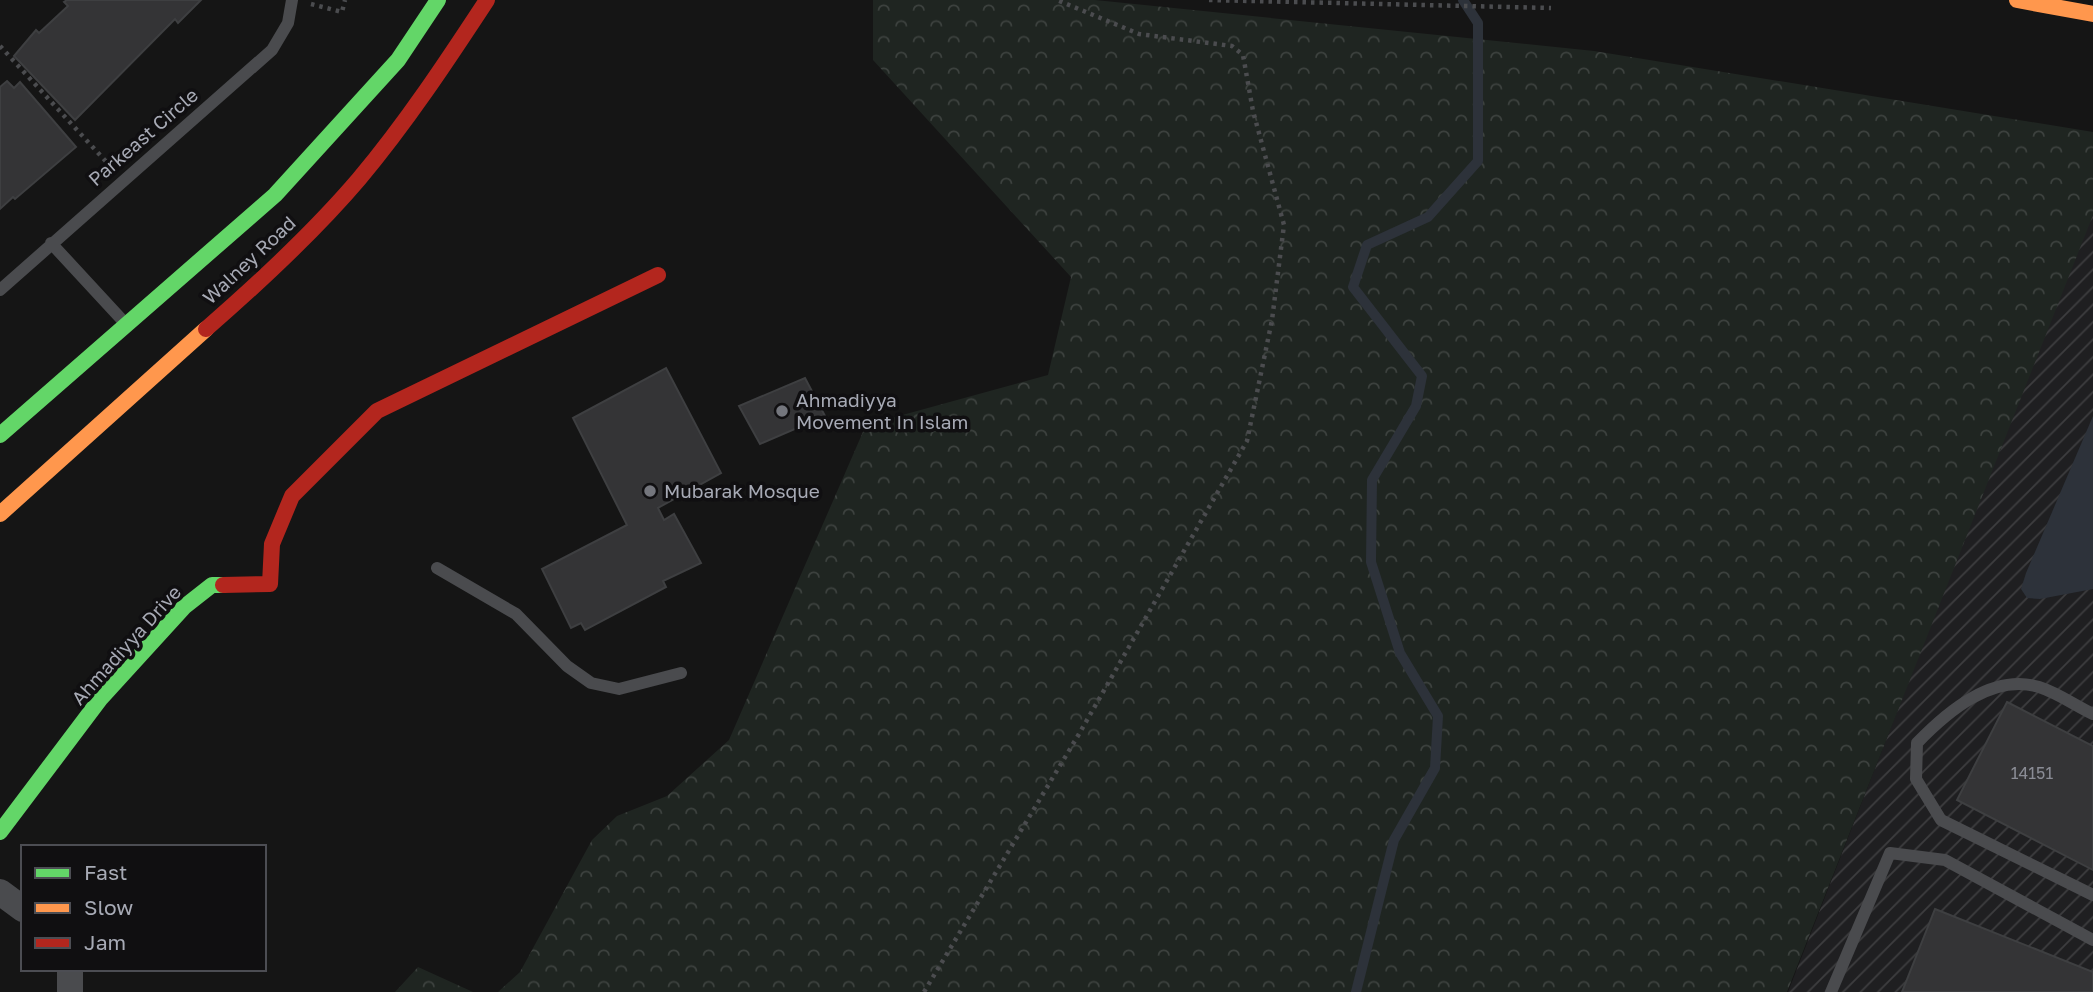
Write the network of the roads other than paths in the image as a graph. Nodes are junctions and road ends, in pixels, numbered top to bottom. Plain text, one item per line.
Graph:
1 (292, 0) edge
2 (438, 0) edge
3 (487, 0) edge
4 (2017, 0) edge
5 (2093, 15) edge
6 (51, 243) junction
7 (658, 275) dead end
8 (0, 289) edge
9 (125, 323) junction
10 (0, 435) edge
11 (0, 514) edge
12 (437, 568) dead end
13 (681, 673) dead end
14 (2093, 714) edge
15 (0, 832) edge
16 (0, 892) edge
17 (2093, 895) edge
18 (21, 908) edge
19 (2093, 940) edge
20 (70, 971) edge
21 (70, 992) edge
22 (1831, 992) edge

1 - 6 lane, Parkeast Circle
2 - 9 main road, Walney Road
3 - 11 main road, Walney Road
4 - 5 main road
6 - 8 lane, Parkeast Circle
6 - 9 lane
7 - 15 main road, Ahmadiyya Drive
9 - 10 main road, Walney Road
12 - 13 lane
14 - 17 lane
16 - 18 street
19 - 22 lane
20 - 21 street

